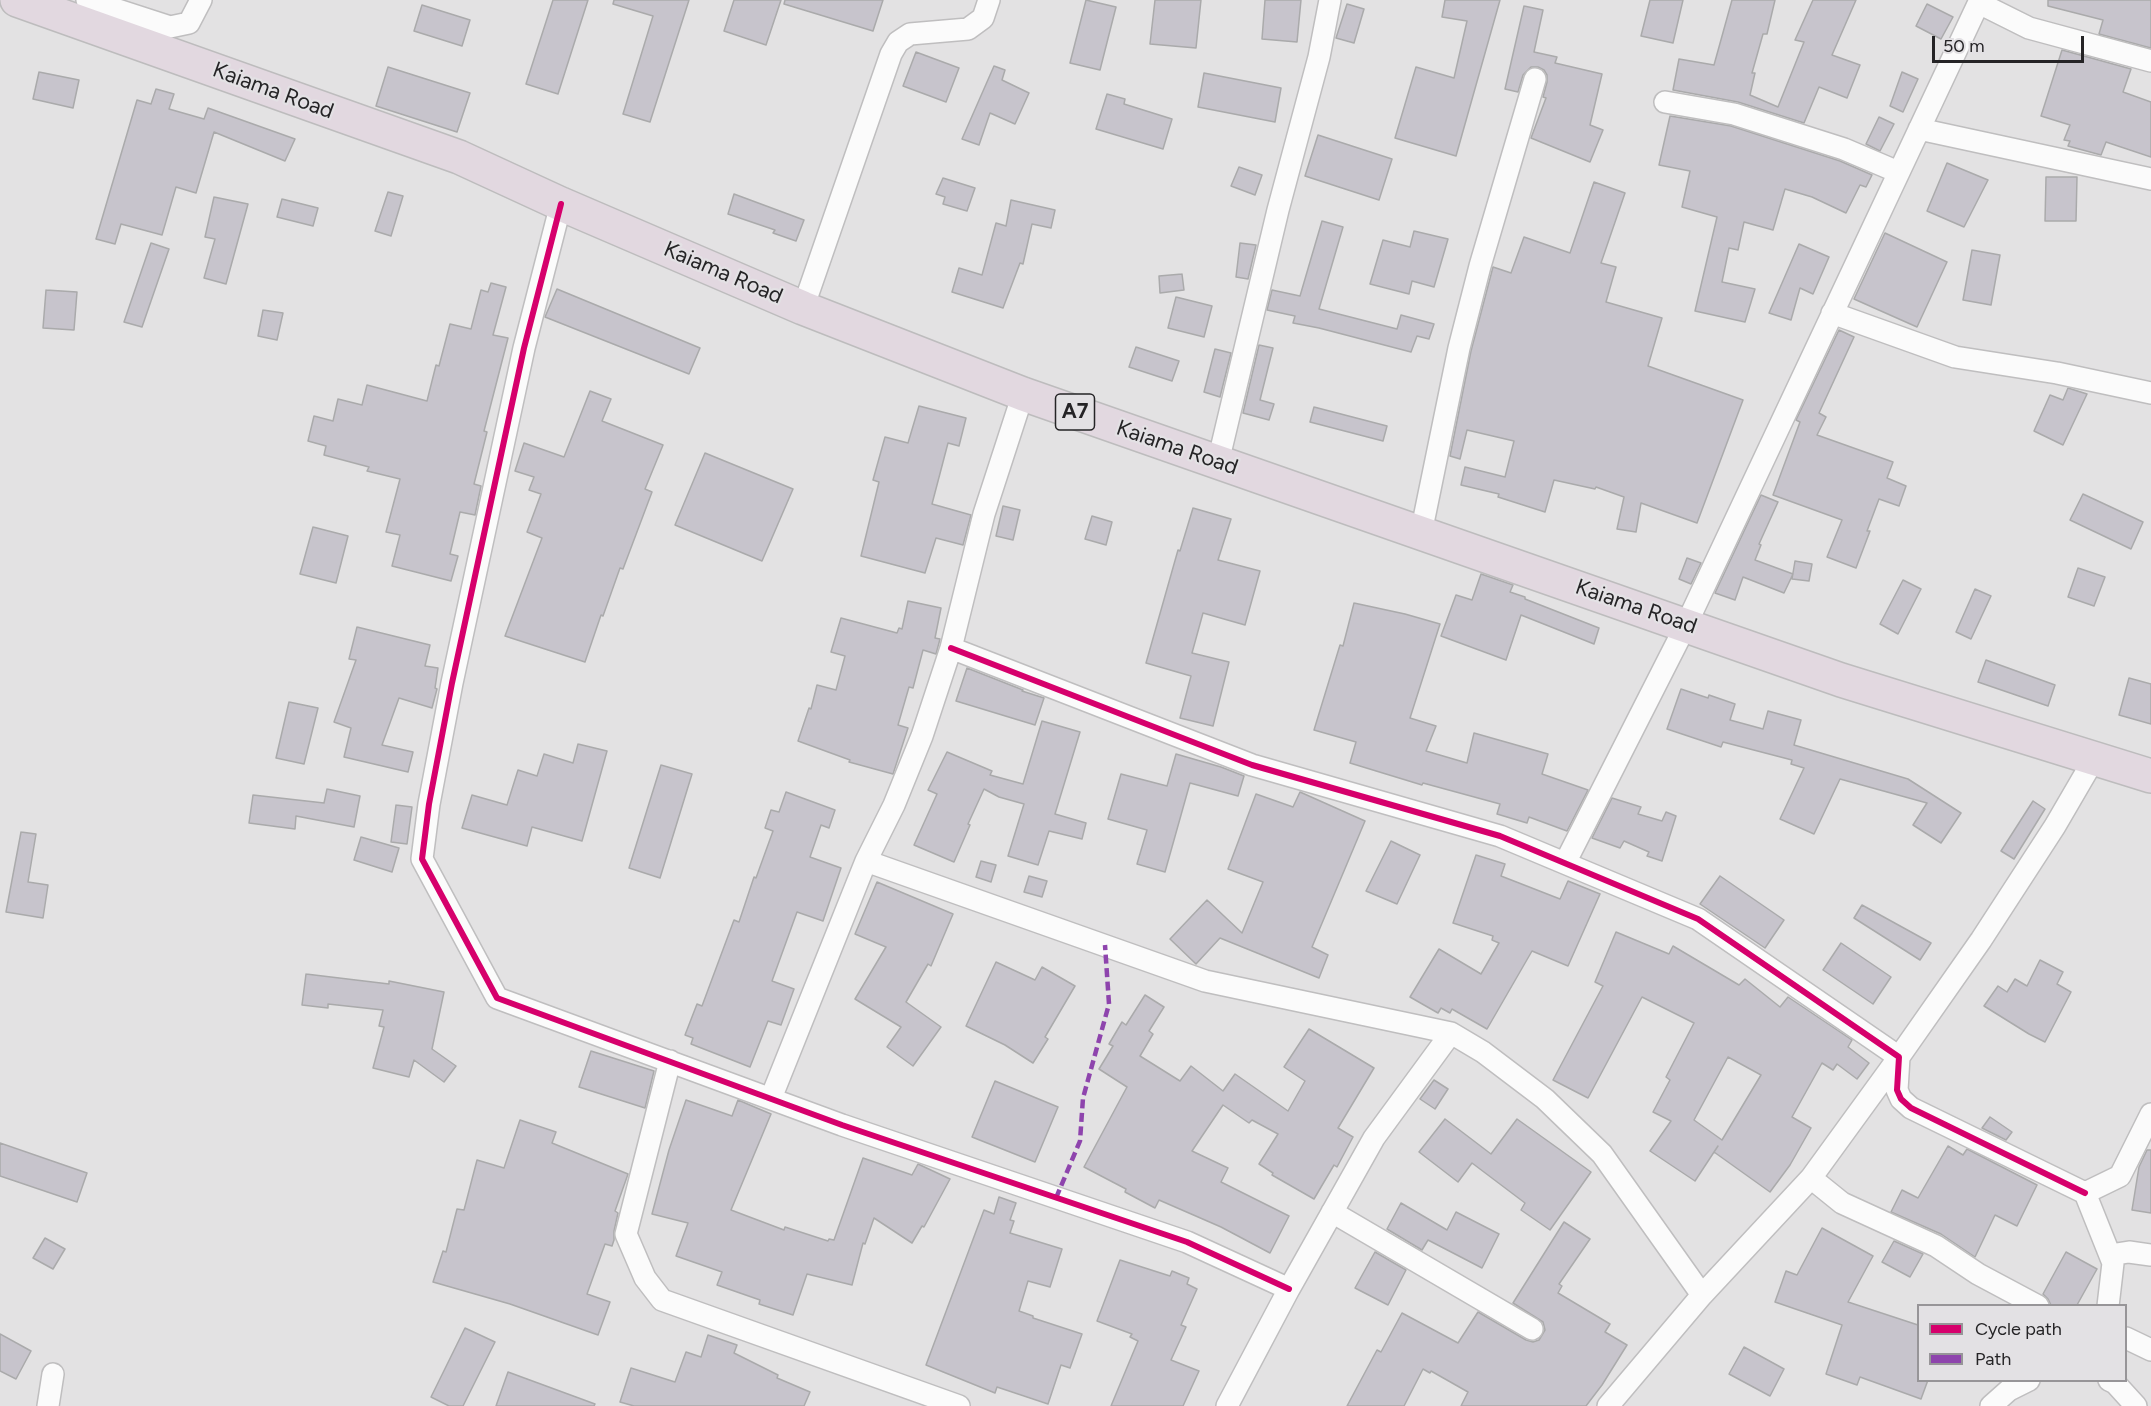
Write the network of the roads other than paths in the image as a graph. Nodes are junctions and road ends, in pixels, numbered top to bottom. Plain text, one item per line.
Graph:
1 (17, 0) edge
2 (201, 0) edge
3 (989, 0) edge
4 (1330, 0) edge
5 (1979, 1) edge
6 (79, 6) edge
7 (2151, 61) edge
8 (1535, 79) dead end
9 (1665, 102) dead end
10 (1919, 129) junction
11 (1898, 172) junction
12 (2151, 179) edge
13 (561, 204) junction
14 (804, 308) junction
15 (1832, 313) junction
16 (2151, 393) edge
17 (1023, 394) junction
18 (1218, 462) junction
19 (1421, 533) junction
20 (1686, 625) junction
21 (951, 648) junction
22 (2094, 759) junction
23 (2151, 776) edge
24 (866, 861) junction
25 (1565, 863) junction
26 (1451, 1033) junction
27 (1899, 1057) junction
28 (670, 1061) junction
29 (771, 1098) junction
30 (2151, 1114) edge
31 (1811, 1178) junction
32 (2085, 1193) junction
33 (1332, 1212) junction
34 (2110, 1255) junction
35 (2151, 1255) edge
36 (1289, 1289) junction
37 (1702, 1295) junction
38 (2036, 1304) edge
39 (2108, 1304) edge
40 (1532, 1329) dead end
41 (2127, 1338) edge
42 (2151, 1350) edge
43 (53, 1374) dead end
44 (2026, 1382) edge
45 (2113, 1382) edge
46 (48, 1406) edge
47 (959, 1406) edge
48 (1227, 1406) edge
49 (1608, 1406) edge
50 (1991, 1406) edge
51 (2136, 1406) edge

1 - 6 highway, Kaiama Road / A7
2 - 6 street
3 - 14 street
4 - 18 street
5 - 7 street
5 - 10 street
6 - 13 highway, Kaiama Road / A7
8 - 19 street
9 - 11 street
10 - 11 street
10 - 12 street
11 - 15 street
13 - 14 highway, Kaiama Road / A7
13 - 28 street
14 - 17 highway, Kaiama Road / A7
15 - 16 street
15 - 20 street
17 - 18 highway, Kaiama Road / A7
17 - 21 street
18 - 19 highway, Kaiama Road / A7
19 - 20 highway, Kaiama Road / A7
20 - 22 highway, Kaiama Road / A7
20 - 25 street
21 - 24 street
21 - 25 street
22 - 23 highway, Kaiama Road / A7
22 - 27 street
24 - 26 street
24 - 29 street
25 - 27 street
26 - 33 street
26 - 37 street
27 - 31 street
27 - 32 street
28 - 29 street
28 - 47 street
29 - 36 street
30 - 32 street
31 - 37 street
31 - 38 street
32 - 34 street
33 - 36 street
33 - 40 street
34 - 35 street
34 - 39 street
36 - 48 street
37 - 49 street
41 - 42 street
43 - 46 street
44 - 50 street
45 - 51 street

